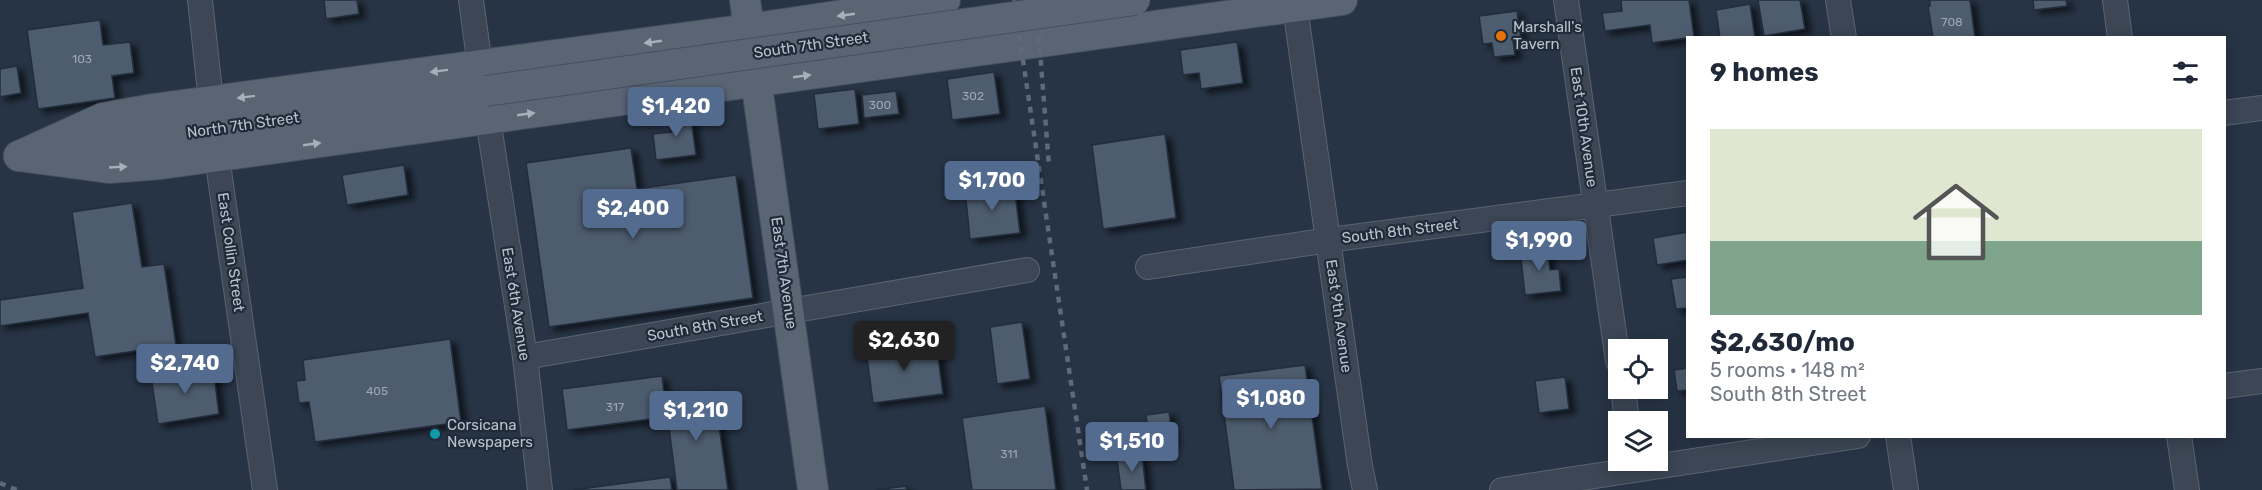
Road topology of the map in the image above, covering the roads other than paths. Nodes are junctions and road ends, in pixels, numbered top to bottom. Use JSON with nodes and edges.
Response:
{"nodes":[{"id":1,"x":200,"y":0,"type":"edge"},
{"id":2,"x":471,"y":0,"type":"edge"},
{"id":3,"x":745,"y":0,"type":"edge"},
{"id":4,"x":945,"y":0,"type":"edge"},
{"id":5,"x":1135,"y":0,"type":"edge"},
{"id":6,"x":1342,"y":0,"type":"edge"},
{"id":7,"x":1566,"y":0,"type":"edge"},
{"id":8,"x":1838,"y":0,"type":"edge"},
{"id":9,"x":2115,"y":0,"type":"edge"},
{"id":10,"x":1295,"y":3,"type":"edge"},
{"id":11,"x":1844,"y":36,"type":"edge"},
{"id":12,"x":2120,"y":36,"type":"edge"},
{"id":13,"x":753,"y":56,"type":"junction"},
{"id":14,"x":485,"y":92,"type":"junction"},
{"id":15,"x":211,"y":101,"type":"junction"},
{"id":16,"x":2262,"y":108,"type":"edge"},
{"id":17,"x":2226,"y":113,"type":"edge"},
{"id":18,"x":9,"y":157,"type":"edge"},
{"id":19,"x":217,"y":157,"type":"junction"},
{"id":20,"x":1686,"y":193,"type":"edge"},
{"id":21,"x":1596,"y":206,"type":"junction"},
{"id":22,"x":1329,"y":240,"type":"junction"},
{"id":23,"x":1148,"y":267,"type":"dead end"},
{"id":24,"x":1027,"y":270,"type":"dead end"},
{"id":25,"x":789,"y":311,"type":"junction"},
{"id":26,"x":1615,"y":339,"type":"edge"},
{"id":27,"x":525,"y":357,"type":"junction"},
{"id":28,"x":2262,"y":381,"type":"edge"},
{"id":29,"x":2226,"y":387,"type":"edge"},
{"id":30,"x":1846,"y":438,"type":"edge"},
{"id":31,"x":1899,"y":438,"type":"edge"},
{"id":32,"x":2179,"y":438,"type":"edge"},
{"id":33,"x":1635,"y":474,"type":"edge"},
{"id":34,"x":265,"y":490,"type":"edge"},
{"id":35,"x":540,"y":490,"type":"edge"},
{"id":36,"x":813,"y":490,"type":"edge"},
{"id":37,"x":1365,"y":490,"type":"edge"},
{"id":38,"x":1502,"y":490,"type":"edge"},
{"id":39,"x":1906,"y":490,"type":"edge"},
{"id":40,"x":2187,"y":490,"type":"edge"}],
"edges":[{"from":1,"to":15,"type":"street"},
{"from":2,"to":14,"type":"street","name":"East 6th Avenue"},
{"from":3,"to":13,"type":"main road","name":"East 7th Avenue"},
{"from":4,"to":13,"type":"main road","one_way":true},
{"from":5,"to":14,"type":"main road","name":"South 7th Street","bridge":true},
{"from":6,"to":10,"type":"main road"},
{"from":7,"to":21,"type":"street","name":"East 10th Avenue"},
{"from":8,"to":11,"type":"street"},
{"from":9,"to":12,"type":"street"},
{"from":13,"to":10,"type":"main road","one_way":true},
{"from":10,"to":22,"type":"street","name":"East 9th Avenue"},
{"from":14,"to":13,"type":"main road","one_way":true},
{"from":13,"to":14,"type":"main road","one_way":true},
{"from":13,"to":25,"type":"main road","name":"East 7th Avenue"},
{"from":14,"to":15,"type":"main road","one_way":true},
{"from":14,"to":18,"type":"main road","name":"North 7th Street"},
{"from":19,"to":14,"type":"main road","one_way":true},
{"from":14,"to":27,"type":"street","name":"East 6th Avenue"},
{"from":15,"to":18,"type":"main road"},
{"from":16,"to":17,"type":"street"},
{"from":18,"to":19,"type":"main road","one_way":true},
{"from":19,"to":34,"type":"street","name":"East Collin Street"},
{"from":20,"to":21,"type":"street","name":"South 8th Street"},
{"from":21,"to":22,"type":"street","name":"South 8th Street"},
{"from":21,"to":26,"type":"street","name":"East 10th Avenue"},
{"from":22,"to":23,"type":"street","name":"South 8th Street"},
{"from":22,"to":37,"type":"street","name":"East 9th Avenue"},
{"from":24,"to":25,"type":"street","name":"South 8th Street"},
{"from":25,"to":27,"type":"street","name":"South 8th Street"},
{"from":25,"to":36,"type":"main road","name":"East 7th Avenue"},
{"from":27,"to":35,"type":"street","name":"East 6th Avenue"},
{"from":28,"to":29,"type":"street"},
{"from":30,"to":33,"type":"street"},
{"from":31,"to":39,"type":"street"},
{"from":32,"to":40,"type":"street"},
{"from":33,"to":38,"type":"street"}]}
